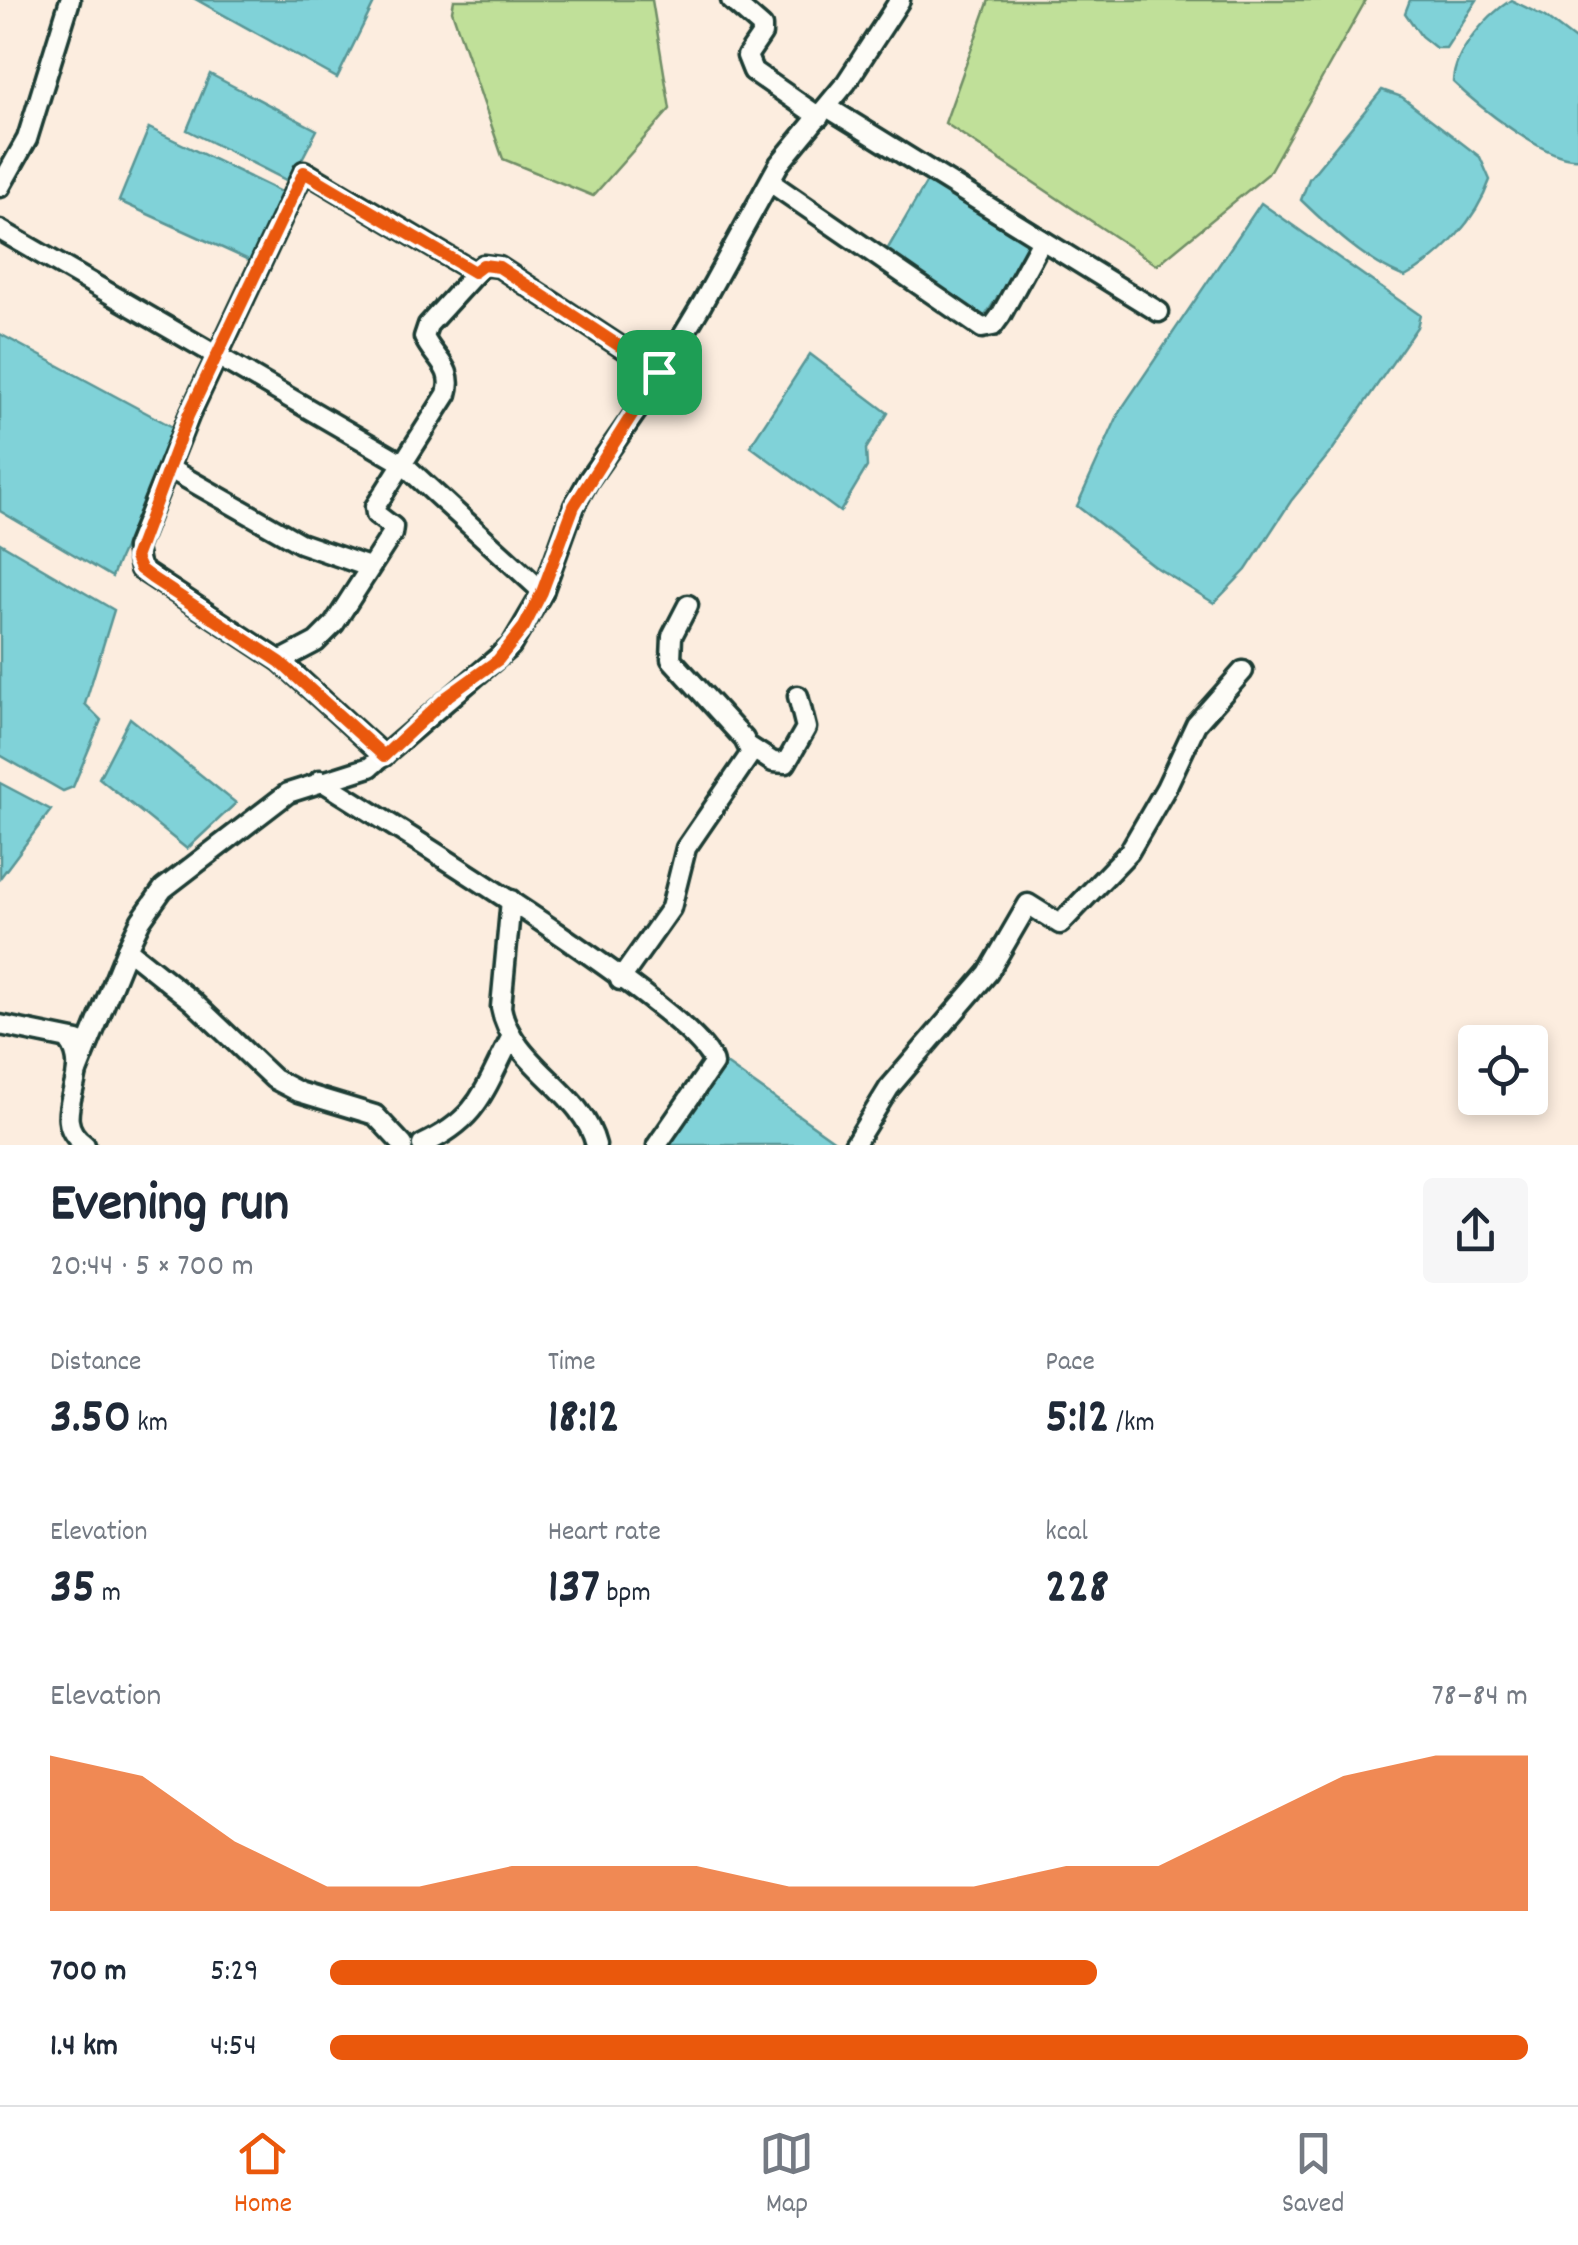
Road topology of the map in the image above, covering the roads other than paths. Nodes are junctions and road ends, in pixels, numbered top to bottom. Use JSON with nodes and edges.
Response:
{"nodes":[{"id":1,"x":70,"y":0,"type":"edge"},
{"id":2,"x":731,"y":0,"type":"edge"},
{"id":3,"x":893,"y":2,"type":"edge"},
{"id":4,"x":823,"y":112,"type":"junction"},
{"id":5,"x":770,"y":182,"type":"junction"},
{"id":6,"x":0,"y":186,"type":"edge"},
{"id":7,"x":0,"y":230,"type":"edge"},
{"id":8,"x":1042,"y":240,"type":"junction"},
{"id":9,"x":474,"y":272,"type":"junction"},
{"id":10,"x":1160,"y":312,"type":"dead end"},
{"id":11,"x":220,"y":356,"type":"junction"},
{"id":12,"x":659,"y":372,"type":"junction"},
{"id":13,"x":402,"y":463,"type":"junction"},
{"id":14,"x":170,"y":469,"type":"junction"},
{"id":15,"x":369,"y":567,"type":"junction"},
{"id":16,"x":542,"y":592,"type":"junction"},
{"id":17,"x":688,"y":605,"type":"dead end"},
{"id":18,"x":280,"y":662,"type":"junction"},
{"id":19,"x":1243,"y":672,"type":"dead end"},
{"id":20,"x":798,"y":696,"type":"dead end"},
{"id":21,"x":750,"y":747,"type":"junction"},
{"id":22,"x":384,"y":756,"type":"junction"},
{"id":23,"x":320,"y":780,"type":"junction"},
{"id":24,"x":511,"y":900,"type":"junction"},
{"id":25,"x":126,"y":949,"type":"junction"},
{"id":26,"x":620,"y":980,"type":"junction"},
{"id":27,"x":0,"y":1024,"type":"edge"},
{"id":28,"x":97,"y":1027,"type":"junction"},
{"id":29,"x":511,"y":1038,"type":"junction"},
{"id":30,"x":69,"y":1041,"type":"junction"},
{"id":31,"x":77,"y":1072,"type":"junction"},
{"id":32,"x":84,"y":1145,"type":"edge"},
{"id":33,"x":403,"y":1145,"type":"edge"},
{"id":34,"x":422,"y":1145,"type":"edge"},
{"id":35,"x":596,"y":1145,"type":"edge"},
{"id":36,"x":658,"y":1145,"type":"edge"},
{"id":37,"x":854,"y":1145,"type":"edge"}],
"edges":[{"from":1,"to":6,"type":"street"},
{"from":2,"to":4,"type":"street"},
{"from":3,"to":4,"type":"street"},
{"from":4,"to":5,"type":"street"},
{"from":4,"to":8,"type":"street"},
{"from":5,"to":8,"type":"street"},
{"from":5,"to":12,"type":"street"},
{"from":7,"to":11,"type":"street"},
{"from":8,"to":10,"type":"street"},
{"from":9,"to":11,"type":"street"},
{"from":9,"to":12,"type":"street"},
{"from":9,"to":13,"type":"street"},
{"from":11,"to":13,"type":"street"},
{"from":11,"to":14,"type":"street"},
{"from":12,"to":16,"type":"street"},
{"from":13,"to":15,"type":"street"},
{"from":13,"to":16,"type":"street"},
{"from":14,"to":15,"type":"street"},
{"from":14,"to":18,"type":"street"},
{"from":15,"to":18,"type":"street"},
{"from":16,"to":22,"type":"street"},
{"from":17,"to":21,"type":"street"},
{"from":18,"to":22,"type":"street"},
{"from":19,"to":37,"type":"street"},
{"from":20,"to":21,"type":"street"},
{"from":21,"to":26,"type":"street"},
{"from":22,"to":23,"type":"street"},
{"from":23,"to":24,"type":"street"},
{"from":23,"to":25,"type":"street"},
{"from":24,"to":26,"type":"street"},
{"from":24,"to":29,"type":"street"},
{"from":25,"to":28,"type":"street"},
{"from":25,"to":33,"type":"street"},
{"from":26,"to":36,"type":"street"},
{"from":27,"to":30,"type":"street"},
{"from":28,"to":30,"type":"street"},
{"from":28,"to":31,"type":"street"},
{"from":29,"to":34,"type":"street"},
{"from":29,"to":35,"type":"street"},
{"from":30,"to":31,"type":"street"},
{"from":31,"to":32,"type":"street"}]}
